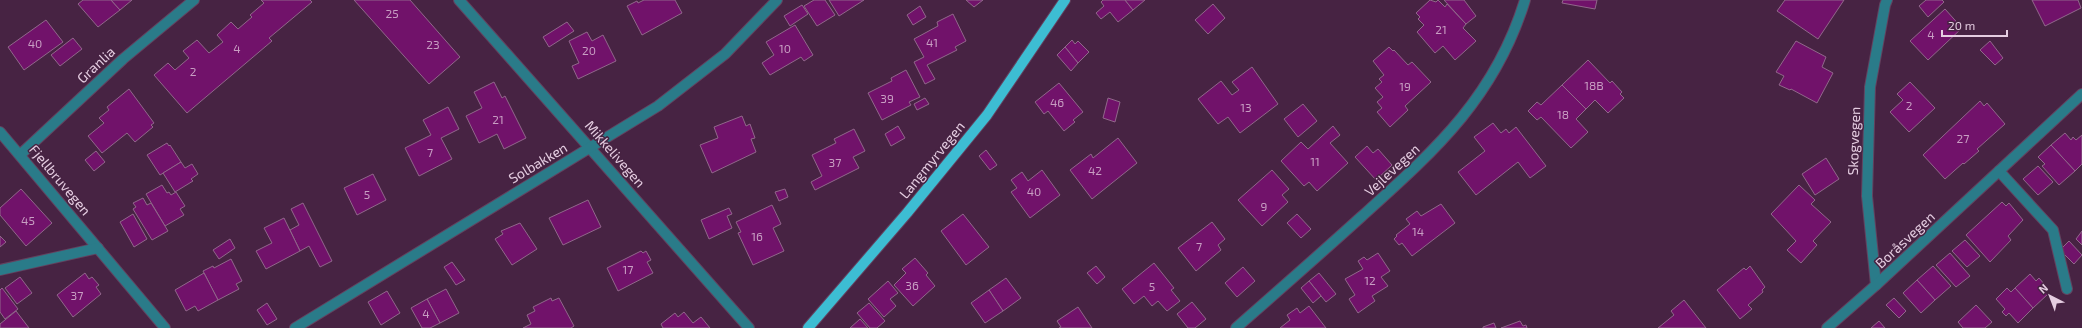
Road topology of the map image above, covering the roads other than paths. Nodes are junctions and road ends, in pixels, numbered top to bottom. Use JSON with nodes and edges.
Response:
{"nodes":[{"id":1,"x":194,"y":0,"type":"edge"},
{"id":2,"x":459,"y":0,"type":"edge"},
{"id":3,"x":777,"y":0,"type":"edge"},
{"id":4,"x":1065,"y":0,"type":"edge"},
{"id":5,"x":1525,"y":0,"type":"edge"},
{"id":6,"x":1888,"y":0,"type":"edge"},
{"id":7,"x":2082,"y":94,"type":"edge"},
{"id":8,"x":0,"y":132,"type":"edge"},
{"id":9,"x":590,"y":148,"type":"junction"},
{"id":10,"x":21,"y":154,"type":"junction"},
{"id":11,"x":1999,"y":171,"type":"junction"},
{"id":12,"x":98,"y":248,"type":"junction"},
{"id":13,"x":0,"y":270,"type":"edge"},
{"id":14,"x":1876,"y":285,"type":"junction"},
{"id":15,"x":2067,"y":289,"type":"dead end"},
{"id":16,"x":165,"y":328,"type":"edge"},
{"id":17,"x":295,"y":328,"type":"edge"},
{"id":18,"x":749,"y":328,"type":"edge"},
{"id":19,"x":808,"y":328,"type":"edge"},
{"id":20,"x":1236,"y":328,"type":"edge"},
{"id":21,"x":1828,"y":328,"type":"edge"}],
"edges":[{"from":1,"to":10,"type":"street","name":"Granlia"},
{"from":2,"to":9,"type":"street","name":"Mikkelivegen"},
{"from":3,"to":9,"type":"street","name":"Solbakken"},
{"from":4,"to":19,"type":"main road","name":"Langmyrvegen"},
{"from":5,"to":20,"type":"street","name":"Vejlevegen"},
{"from":6,"to":14,"type":"street","name":"Skogvegen"},
{"from":7,"to":11,"type":"street","name":"Boråsvegen"},
{"from":8,"to":10,"type":"street","name":"Fjellbruvegen"},
{"from":9,"to":17,"type":"street","name":"Solbakken"},
{"from":9,"to":18,"type":"street","name":"Mikkelivegen"},
{"from":10,"to":12,"type":"street","name":"Fjellbruvegen"},
{"from":11,"to":14,"type":"street","name":"Boråsvegen"},
{"from":11,"to":15,"type":"street"},
{"from":12,"to":13,"type":"street"},
{"from":12,"to":16,"type":"street","name":"Fjellbruvegen"},
{"from":14,"to":21,"type":"street","name":"Boråsvegen"}]}
